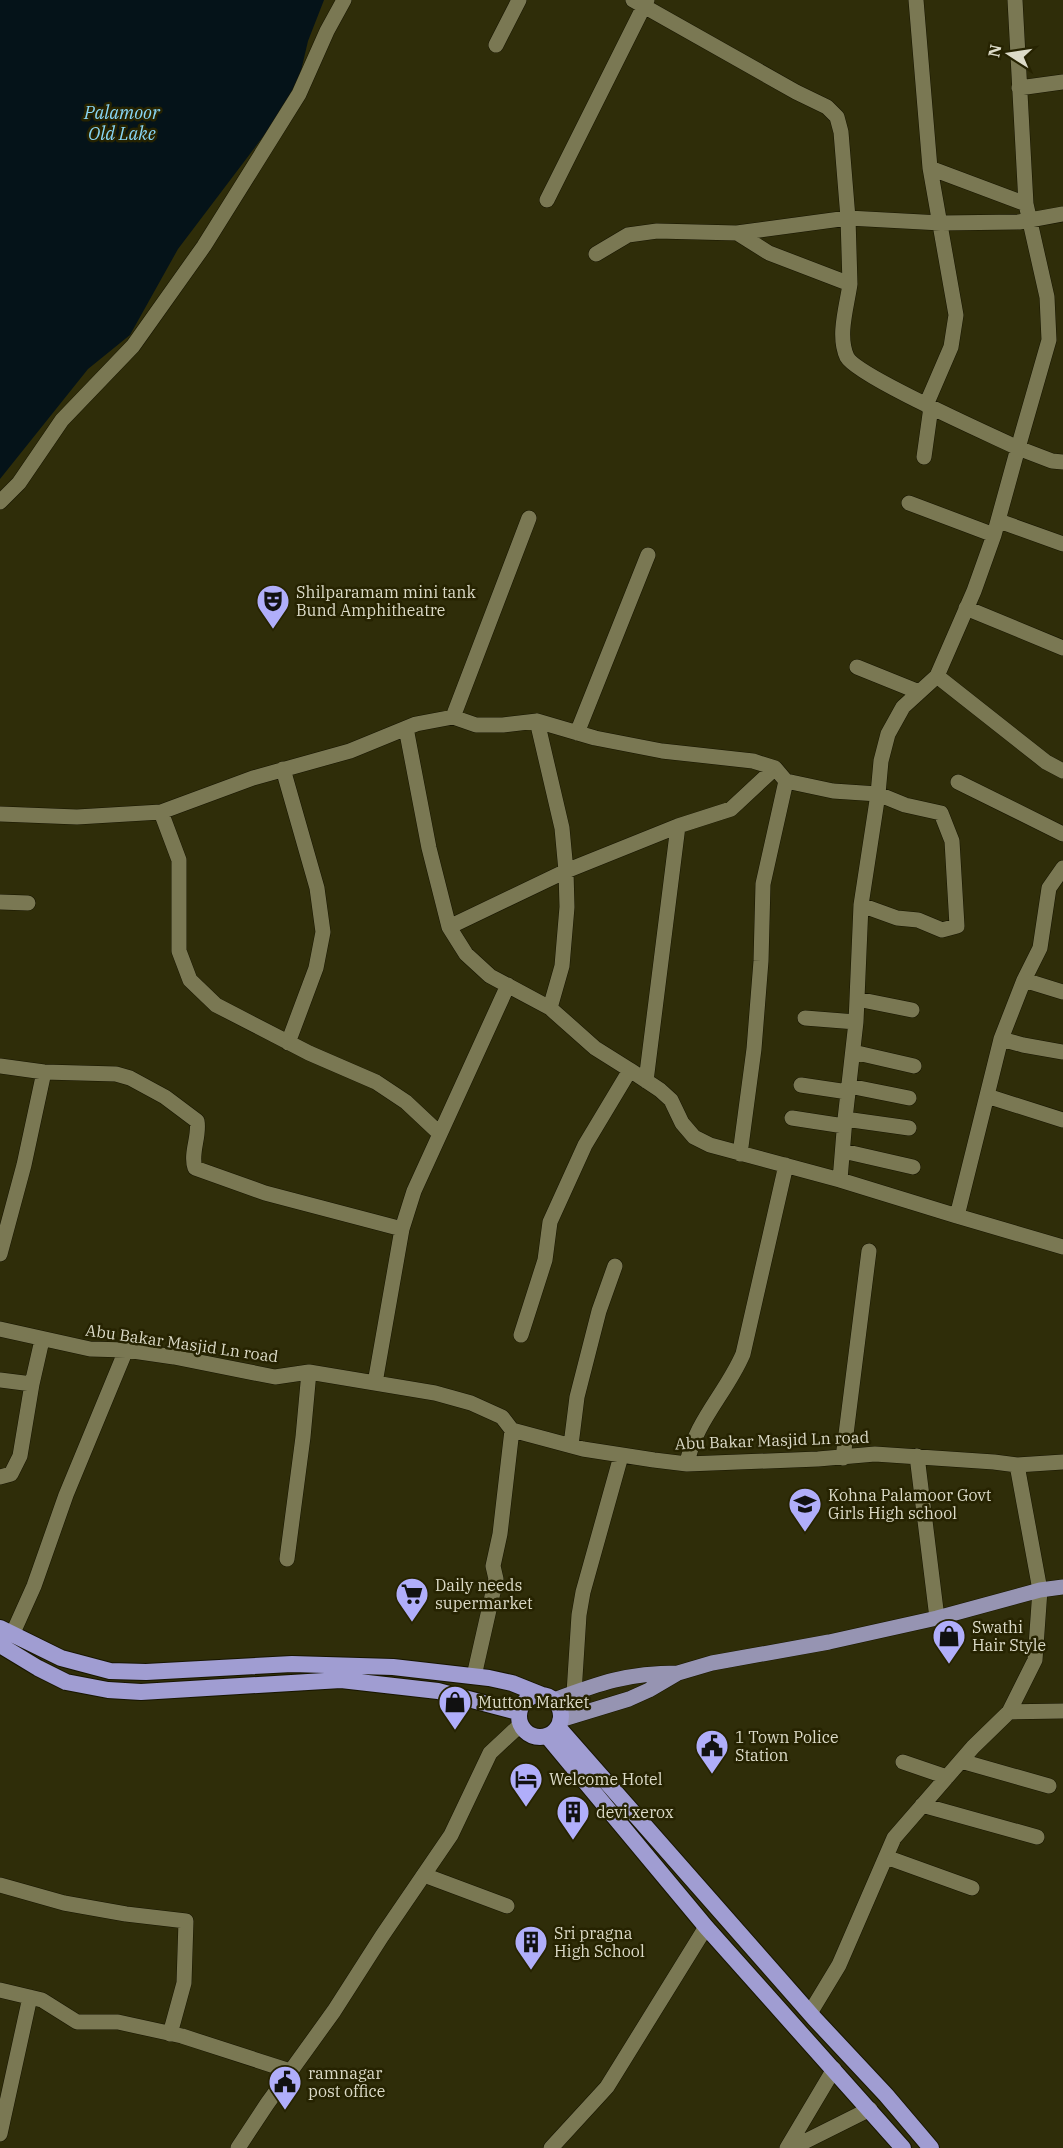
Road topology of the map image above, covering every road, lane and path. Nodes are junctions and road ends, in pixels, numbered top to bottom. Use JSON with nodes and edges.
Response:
{"nodes":[{"id":1,"x":344,"y":0,"type":"edge"},
{"id":2,"x":519,"y":0,"type":"edge"},
{"id":3,"x":916,"y":0,"type":"edge"},
{"id":4,"x":1015,"y":0,"type":"edge"},
{"id":5,"x":642,"y":2,"type":"edge"},
{"id":6,"x":496,"y":45,"type":"dead end"},
{"id":7,"x":1063,"y":82,"type":"edge"},
{"id":8,"x":1019,"y":88,"type":"junction"},
{"id":9,"x":930,"y":168,"type":"junction"},
{"id":10,"x":548,"y":200,"type":"dead end"},
{"id":11,"x":1028,"y":212,"type":"junction"},
{"id":12,"x":1063,"y":214,"type":"edge"},
{"id":13,"x":848,"y":218,"type":"junction"},
{"id":14,"x":941,"y":223,"type":"junction"},
{"id":15,"x":737,"y":233,"type":"junction"},
{"id":16,"x":596,"y":254,"type":"dead end"},
{"id":17,"x":850,"y":284,"type":"junction"},
{"id":18,"x":1056,"y":340,"type":"edge"},
{"id":19,"x":929,"y":406,"type":"junction"},
{"id":20,"x":1018,"y":448,"type":"junction"},
{"id":21,"x":924,"y":457,"type":"dead end"},
{"id":22,"x":1063,"y":462,"type":"edge"},
{"id":23,"x":0,"y":502,"type":"edge"},
{"id":24,"x":909,"y":503,"type":"dead end"},
{"id":25,"x":529,"y":518,"type":"dead end"},
{"id":26,"x":997,"y":528,"type":"junction"},
{"id":27,"x":1063,"y":544,"type":"edge"},
{"id":28,"x":648,"y":555,"type":"dead end"},
{"id":29,"x":966,"y":608,"type":"junction"},
{"id":30,"x":1063,"y":648,"type":"edge"},
{"id":31,"x":857,"y":667,"type":"dead end"},
{"id":32,"x":937,"y":676,"type":"junction"},
{"id":33,"x":919,"y":692,"type":"junction"},
{"id":34,"x":453,"y":717,"type":"junction"},
{"id":35,"x":537,"y":721,"type":"junction"},
{"id":36,"x":406,"y":728,"type":"junction"},
{"id":37,"x":578,"y":733,"type":"junction"},
{"id":38,"x":775,"y":768,"type":"junction"},
{"id":39,"x":283,"y":769,"type":"junction"},
{"id":40,"x":1063,"y":771,"type":"edge"},
{"id":41,"x":786,"y":781,"type":"junction"},
{"id":42,"x":958,"y":782,"type":"dead end"},
{"id":43,"x":878,"y":794,"type":"junction"},
{"id":44,"x":161,"y":812,"type":"junction"},
{"id":45,"x":0,"y":813,"type":"edge"},
{"id":46,"x":678,"y":826,"type":"junction"},
{"id":47,"x":1063,"y":834,"type":"edge"},
{"id":48,"x":1063,"y":868,"type":"edge"},
{"id":49,"x":566,"y":871,"type":"junction"},
{"id":50,"x":0,"y":902,"type":"edge"},
{"id":51,"x":28,"y":903,"type":"dead end"},
{"id":52,"x":861,"y":905,"type":"junction"},
{"id":53,"x":449,"y":927,"type":"junction"},
{"id":54,"x":1024,"y":980,"type":"junction"},
{"id":55,"x":508,"y":985,"type":"junction"},
{"id":56,"x":1063,"y":992,"type":"edge"},
{"id":57,"x":857,"y":999,"type":"junction"},
{"id":58,"x":550,"y":1008,"type":"junction"},
{"id":59,"x":912,"y":1010,"type":"dead end"},
{"id":60,"x":805,"y":1018,"type":"dead end"},
{"id":61,"x":856,"y":1022,"type":"junction"},
{"id":62,"x":1001,"y":1039,"type":"junction"},
{"id":63,"x":288,"y":1043,"type":"junction"},
{"id":64,"x":853,"y":1052,"type":"junction"},
{"id":65,"x":1063,"y":1052,"type":"edge"},
{"id":66,"x":0,"y":1066,"type":"edge"},
{"id":67,"x":914,"y":1066,"type":"dead end"},
{"id":68,"x":630,"y":1070,"type":"junction"},
{"id":69,"x":44,"y":1072,"type":"junction"},
{"id":70,"x":646,"y":1081,"type":"junction"},
{"id":71,"x":801,"y":1085,"type":"dead end"},
{"id":72,"x":848,"y":1089,"type":"junction"},
{"id":73,"x":987,"y":1096,"type":"junction"},
{"id":74,"x":909,"y":1098,"type":"dead end"},
{"id":75,"x":792,"y":1118,"type":"dead end"},
{"id":76,"x":1063,"y":1120,"type":"edge"},
{"id":77,"x":845,"y":1122,"type":"junction"},
{"id":78,"x":909,"y":1128,"type":"dead end"},
{"id":79,"x":439,"y":1133,"type":"junction"},
{"id":80,"x":843,"y":1151,"type":"junction"},
{"id":81,"x":740,"y":1154,"type":"junction"},
{"id":82,"x":786,"y":1165,"type":"junction"},
{"id":83,"x":913,"y":1167,"type":"dead end"},
{"id":84,"x":840,"y":1180,"type":"junction"},
{"id":85,"x":957,"y":1216,"type":"junction"},
{"id":86,"x":402,"y":1229,"type":"junction"},
{"id":87,"x":1063,"y":1247,"type":"edge"},
{"id":88,"x":869,"y":1251,"type":"dead end"},
{"id":89,"x":0,"y":1254,"type":"edge"},
{"id":90,"x":615,"y":1266,"type":"dead end"},
{"id":91,"x":0,"y":1329,"type":"edge"},
{"id":92,"x":521,"y":1335,"type":"dead end"},
{"id":93,"x":42,"y":1340,"type":"junction"},
{"id":94,"x":126,"y":1350,"type":"junction"},
{"id":95,"x":309,"y":1372,"type":"junction"},
{"id":96,"x":0,"y":1380,"type":"edge"},
{"id":97,"x":375,"y":1383,"type":"junction"},
{"id":98,"x":32,"y":1384,"type":"junction"},
{"id":99,"x":512,"y":1430,"type":"junction"},
{"id":100,"x":571,"y":1445,"type":"junction"},
{"id":101,"x":621,"y":1456,"type":"junction"},
{"id":102,"x":917,"y":1456,"type":"junction"},
{"id":103,"x":843,"y":1458,"type":"junction"},
{"id":104,"x":1063,"y":1462,"type":"edge"},
{"id":105,"x":687,"y":1464,"type":"junction"},
{"id":106,"x":1017,"y":1465,"type":"junction"},
{"id":107,"x":0,"y":1477,"type":"edge"},
{"id":108,"x":287,"y":1559,"type":"dead end"},
{"id":109,"x":1063,"y":1587,"type":"edge"},
{"id":110,"x":1040,"y":1590,"type":"junction"},
{"id":111,"x":937,"y":1618,"type":"junction"},
{"id":112,"x":4,"y":1636,"type":"edge"},
{"id":113,"x":678,"y":1673,"type":"junction"},
{"id":114,"x":474,"y":1676,"type":"junction"},
{"id":115,"x":574,"y":1693,"type":"junction"},
{"id":116,"x":548,"y":1698,"type":"junction"},
{"id":117,"x":1063,"y":1711,"type":"edge"},
{"id":118,"x":1009,"y":1712,"type":"junction"},
{"id":119,"x":519,"y":1719,"type":"junction"},
{"id":120,"x":555,"y":1728,"type":"junction"},
{"id":121,"x":961,"y":1761,"type":"junction"},
{"id":122,"x":903,"y":1762,"type":"dead end"},
{"id":123,"x":947,"y":1777,"type":"junction"},
{"id":124,"x":1050,"y":1786,"type":"dead end"},
{"id":125,"x":922,"y":1805,"type":"junction"},
{"id":126,"x":1037,"y":1837,"type":"dead end"},
{"id":127,"x":886,"y":1857,"type":"junction"},
{"id":128,"x":424,"y":1875,"type":"junction"},
{"id":129,"x":0,"y":1885,"type":"edge"},
{"id":130,"x":972,"y":1888,"type":"dead end"},
{"id":131,"x":507,"y":1906,"type":"dead end"},
{"id":132,"x":706,"y":1927,"type":"junction"},
{"id":133,"x":0,"y":1990,"type":"edge"},
{"id":134,"x":30,"y":1997,"type":"junction"},
{"id":135,"x":810,"y":2013,"type":"junction"},
{"id":136,"x":170,"y":2034,"type":"junction"},
{"id":137,"x":834,"y":2069,"type":"junction"},
{"id":138,"x":290,"y":2071,"type":"junction"},
{"id":139,"x":870,"y":2109,"type":"junction"},
{"id":140,"x":0,"y":2134,"type":"edge"},
{"id":141,"x":238,"y":2148,"type":"edge"},
{"id":142,"x":551,"y":2148,"type":"edge"},
{"id":143,"x":787,"y":2148,"type":"edge"},
{"id":144,"x":792,"y":2148,"type":"edge"},
{"id":145,"x":903,"y":2148,"type":"edge"},
{"id":146,"x":931,"y":2148,"type":"edge"}],
"edges":[{"from":1,"to":23,"type":"street"},
{"from":2,"to":6,"type":"street"},
{"from":3,"to":9,"type":"street"},
{"from":4,"to":8,"type":"street"},
{"from":5,"to":10,"type":"street"},
{"from":5,"to":13,"type":"street"},
{"from":7,"to":8,"type":"street"},
{"from":8,"to":11,"type":"street"},
{"from":9,"to":11,"type":"street"},
{"from":9,"to":14,"type":"street"},
{"from":11,"to":12,"type":"street"},
{"from":11,"to":14,"type":"street"},
{"from":11,"to":18,"type":"street"},
{"from":13,"to":14,"type":"street"},
{"from":13,"to":15,"type":"street"},
{"from":13,"to":17,"type":"street"},
{"from":14,"to":19,"type":"street"},
{"from":15,"to":16,"type":"street"},
{"from":15,"to":17,"type":"street"},
{"from":17,"to":19,"type":"street"},
{"from":18,"to":20,"type":"street"},
{"from":19,"to":20,"type":"street"},
{"from":19,"to":21,"type":"street"},
{"from":20,"to":22,"type":"street"},
{"from":20,"to":26,"type":"street"},
{"from":24,"to":26,"type":"street"},
{"from":25,"to":34,"type":"street"},
{"from":26,"to":27,"type":"street"},
{"from":26,"to":29,"type":"street"},
{"from":28,"to":37,"type":"street"},
{"from":29,"to":30,"type":"street"},
{"from":29,"to":32,"type":"street"},
{"from":31,"to":33,"type":"street"},
{"from":32,"to":33,"type":"street"},
{"from":32,"to":40,"type":"street"},
{"from":33,"to":43,"type":"street"},
{"from":34,"to":35,"type":"street"},
{"from":34,"to":36,"type":"street"},
{"from":35,"to":37,"type":"street"},
{"from":35,"to":49,"type":"street"},
{"from":36,"to":39,"type":"street"},
{"from":36,"to":53,"type":"street"},
{"from":37,"to":38,"type":"street"},
{"from":38,"to":41,"type":"street"},
{"from":38,"to":46,"type":"street"},
{"from":39,"to":44,"type":"street"},
{"from":39,"to":63,"type":"street"},
{"from":41,"to":43,"type":"street"},
{"from":41,"to":81,"type":"street"},
{"from":42,"to":47,"type":"street"},
{"from":43,"to":52,"type":"street"},
{"from":43,"to":52,"type":"street"},
{"from":44,"to":45,"type":"street"},
{"from":44,"to":63,"type":"street"},
{"from":46,"to":49,"type":"street"},
{"from":46,"to":70,"type":"street"},
{"from":48,"to":54,"type":"street"},
{"from":49,"to":53,"type":"street"},
{"from":49,"to":58,"type":"street"},
{"from":50,"to":51,"type":"street"},
{"from":52,"to":57,"type":"street"},
{"from":53,"to":55,"type":"street"},
{"from":54,"to":56,"type":"street"},
{"from":54,"to":62,"type":"street"},
{"from":55,"to":58,"type":"street"},
{"from":55,"to":79,"type":"street"},
{"from":57,"to":59,"type":"street"},
{"from":57,"to":61,"type":"street"},
{"from":58,"to":68,"type":"street"},
{"from":60,"to":61,"type":"street"},
{"from":61,"to":64,"type":"street"},
{"from":62,"to":65,"type":"street"},
{"from":62,"to":73,"type":"street"},
{"from":63,"to":79,"type":"street"},
{"from":64,"to":67,"type":"street"},
{"from":64,"to":72,"type":"street"},
{"from":66,"to":69,"type":"street"},
{"from":68,"to":70,"type":"street"},
{"from":68,"to":92,"type":"street"},
{"from":69,"to":86,"type":"street"},
{"from":69,"to":89,"type":"street"},
{"from":70,"to":81,"type":"street"},
{"from":71,"to":72,"type":"street"},
{"from":72,"to":74,"type":"street"},
{"from":72,"to":77,"type":"street"},
{"from":73,"to":76,"type":"street"},
{"from":73,"to":85,"type":"street"},
{"from":75,"to":77,"type":"street"},
{"from":77,"to":78,"type":"street"},
{"from":77,"to":80,"type":"street"},
{"from":79,"to":86,"type":"street"},
{"from":80,"to":83,"type":"street"},
{"from":80,"to":84,"type":"street"},
{"from":81,"to":82,"type":"street"},
{"from":82,"to":84,"type":"street"},
{"from":82,"to":105,"type":"street"},
{"from":84,"to":85,"type":"street"},
{"from":85,"to":87,"type":"street"},
{"from":86,"to":97,"type":"street"},
{"from":88,"to":103,"type":"street"},
{"from":90,"to":100,"type":"street"},
{"from":91,"to":93,"type":"street","name":"Abu Bakar Masjid Ln road"},
{"from":93,"to":94,"type":"street","name":"Abu Bakar Masjid Ln road"},
{"from":93,"to":98,"type":"street"},
{"from":94,"to":95,"type":"street","name":"Abu Bakar Masjid Ln road"},
{"from":94,"to":112,"type":"street"},
{"from":95,"to":97,"type":"street","name":"Abu Bakar Masjid Ln road"},
{"from":95,"to":108,"type":"street"},
{"from":96,"to":98,"type":"street"},
{"from":97,"to":99,"type":"street","name":"Abu Bakar Masjid Ln road"},
{"from":98,"to":107,"type":"street"},
{"from":99,"to":100,"type":"street","name":"Abu Bakar Masjid Ln road"},
{"from":99,"to":114,"type":"street"},
{"from":100,"to":101,"type":"street","name":"Abu Bakar Masjid Ln road"},
{"from":101,"to":105,"type":"street","name":"Abu Bakar Masjid Ln road"},
{"from":101,"to":115,"type":"street"},
{"from":102,"to":103,"type":"street","name":"Abu Bakar Masjid Ln road"},
{"from":102,"to":106,"type":"street","name":"Abu Bakar Masjid Ln road"},
{"from":102,"to":111,"type":"street"},
{"from":103,"to":105,"type":"street","name":"Abu Bakar Masjid Ln road"},
{"from":104,"to":106,"type":"street","name":"Abu Bakar Masjid Ln road"},
{"from":106,"to":110,"type":"street"},
{"from":109,"to":110,"type":"main road"},
{"from":110,"to":111,"type":"main road"},
{"from":110,"to":118,"type":"street"},
{"from":111,"to":113,"type":"main road"},
{"from":112,"to":114,"type":"highway"},
{"from":112,"to":119,"type":"highway"},
{"from":113,"to":115,"type":"main road"},
{"from":113,"to":120,"type":"main road"},
{"from":114,"to":116,"type":"highway"},
{"from":115,"to":116,"type":"main road"},
{"from":116,"to":119,"type":"highway"},
{"from":116,"to":120,"type":"highway"},
{"from":117,"to":118,"type":"street"},
{"from":118,"to":121,"type":"street"},
{"from":119,"to":120,"type":"highway"},
{"from":119,"to":128,"type":"street"},
{"from":120,"to":132,"type":"highway"},
{"from":120,"to":135,"type":"highway"},
{"from":121,"to":123,"type":"street"},
{"from":121,"to":124,"type":"street"},
{"from":122,"to":123,"type":"street"},
{"from":123,"to":125,"type":"street"},
{"from":125,"to":126,"type":"street"},
{"from":125,"to":127,"type":"street"},
{"from":127,"to":130,"type":"street"},
{"from":127,"to":135,"type":"street"},
{"from":128,"to":131,"type":"street"},
{"from":128,"to":138,"type":"street"},
{"from":129,"to":136,"type":"street"},
{"from":132,"to":137,"type":"highway"},
{"from":132,"to":142,"type":"street"},
{"from":133,"to":134,"type":"street"},
{"from":134,"to":136,"type":"street"},
{"from":134,"to":140,"type":"street"},
{"from":135,"to":146,"type":"highway"},
{"from":136,"to":138,"type":"street"},
{"from":137,"to":139,"type":"highway"},
{"from":137,"to":143,"type":"street"},
{"from":138,"to":141,"type":"street"},
{"from":139,"to":144,"type":"street"},
{"from":139,"to":145,"type":"highway"}]}
